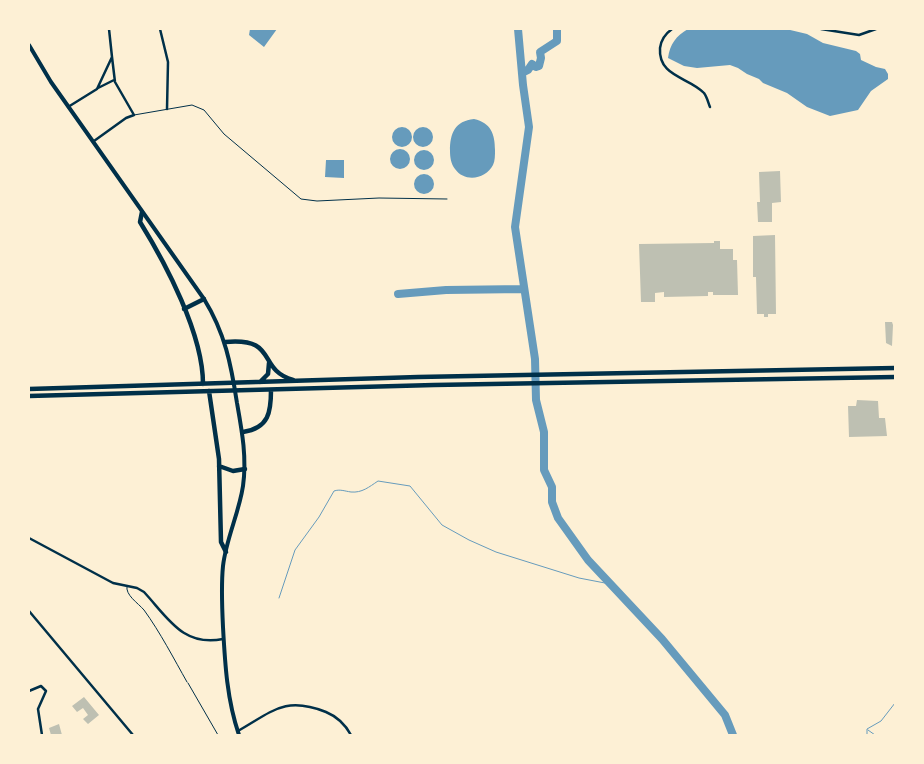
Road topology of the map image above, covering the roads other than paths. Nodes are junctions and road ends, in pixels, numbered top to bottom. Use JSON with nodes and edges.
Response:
{"nodes":[{"id":1,"x":109,"y":29,"type":"edge"},
{"id":2,"x":160,"y":29,"type":"edge"},
{"id":3,"x":672,"y":29,"type":"edge"},
{"id":4,"x":821,"y":29,"type":"edge"},
{"id":5,"x":876,"y":29,"type":"edge"},
{"id":6,"x":29,"y":45,"type":"edge"},
{"id":7,"x":112,"y":57,"type":"junction"},
{"id":8,"x":114,"y":80,"type":"junction"},
{"id":9,"x":97,"y":89,"type":"junction"},
{"id":10,"x":68,"y":107,"type":"junction"},
{"id":11,"x":710,"y":107,"type":"dead end"},
{"id":12,"x":167,"y":108,"type":"junction"},
{"id":13,"x":134,"y":115,"type":"junction"},
{"id":14,"x":92,"y":142,"type":"junction"},
{"id":15,"x":447,"y":199,"type":"dead end"},
{"id":16,"x":142,"y":212,"type":"junction"},
{"id":17,"x":204,"y":300,"type":"junction"},
{"id":18,"x":184,"y":309,"type":"junction"},
{"id":19,"x":225,"y":342,"type":"junction"},
{"id":20,"x":269,"y":361,"type":"junction"},
{"id":21,"x":895,"y":364,"type":"edge"},
{"id":22,"x":889,"y":368,"type":"junction"},
{"id":23,"x":895,"y":368,"type":"edge"},
{"id":24,"x":895,"y":378,"type":"edge"},
{"id":25,"x":297,"y":381,"type":"junction"},
{"id":26,"x":259,"y":382,"type":"junction"},
{"id":27,"x":203,"y":384,"type":"junction"},
{"id":28,"x":29,"y":390,"type":"edge"},
{"id":29,"x":271,"y":390,"type":"junction"},
{"id":30,"x":210,"y":391,"type":"junction"},
{"id":31,"x":29,"y":396,"type":"edge"},
{"id":32,"x":243,"y":432,"type":"junction"},
{"id":33,"x":219,"y":466,"type":"junction"},
{"id":34,"x":245,"y":469,"type":"junction"},
{"id":35,"x":30,"y":539,"type":"edge"},
{"id":36,"x":226,"y":552,"type":"junction"},
{"id":37,"x":127,"y":585,"type":"junction"},
{"id":38,"x":29,"y":611,"type":"edge"},
{"id":39,"x":223,"y":639,"type":"junction"},
{"id":40,"x":187,"y":682,"type":"road end"},
{"id":41,"x":29,"y":691,"type":"edge"},
{"id":42,"x":239,"y":733,"type":"edge"},
{"id":43,"x":42,"y":735,"type":"edge"},
{"id":44,"x":133,"y":735,"type":"edge"},
{"id":45,"x":351,"y":735,"type":"edge"}],
"edges":[{"from":1,"to":7,"type":"street"},
{"from":2,"to":12,"type":"street"},
{"from":3,"to":11,"type":"street"},
{"from":4,"to":5,"type":"street"},
{"from":6,"to":10,"type":"main road"},
{"from":7,"to":8,"type":"street"},
{"from":7,"to":9,"type":"street"},
{"from":8,"to":9,"type":"street"},
{"from":8,"to":13,"type":"street"},
{"from":9,"to":10,"type":"street"},
{"from":10,"to":14,"type":"main road"},
{"from":12,"to":13,"type":"lane"},
{"from":12,"to":15,"type":"lane"},
{"from":13,"to":14,"type":"street"},
{"from":14,"to":16,"type":"main road"},
{"from":16,"to":17,"type":"main road"},
{"from":16,"to":18,"type":"highway"},
{"from":17,"to":18,"type":"highway"},
{"from":17,"to":19,"type":"main road"},
{"from":18,"to":27,"type":"highway"},
{"from":19,"to":20,"type":"highway"},
{"from":19,"to":32,"type":"main road"},
{"from":20,"to":25,"type":"highway"},
{"from":20,"to":26,"type":"highway"},
{"from":21,"to":22,"type":"highway"},
{"from":22,"to":23,"type":"highway"},
{"from":22,"to":25,"type":"highway"},
{"from":24,"to":29,"type":"highway"},
{"from":25,"to":26,"type":"highway"},
{"from":26,"to":27,"type":"highway"},
{"from":27,"to":28,"type":"highway"},
{"from":29,"to":30,"type":"highway"},
{"from":29,"to":32,"type":"highway"},
{"from":30,"to":31,"type":"highway"},
{"from":30,"to":33,"type":"highway"},
{"from":32,"to":34,"type":"main road"},
{"from":33,"to":34,"type":"highway"},
{"from":33,"to":36,"type":"highway"},
{"from":34,"to":36,"type":"main road"},
{"from":35,"to":37,"type":"street"},
{"from":36,"to":39,"type":"main road"},
{"from":37,"to":39,"type":"street"},
{"from":37,"to":40,"type":"lane"},
{"from":38,"to":44,"type":"street"},
{"from":39,"to":42,"type":"main road"},
{"from":41,"to":43,"type":"street"},
{"from":42,"to":45,"type":"street"}]}
